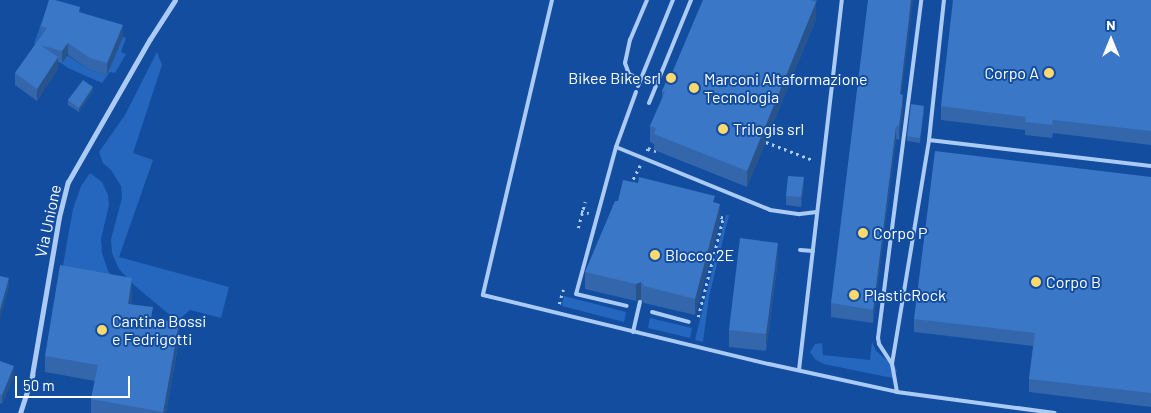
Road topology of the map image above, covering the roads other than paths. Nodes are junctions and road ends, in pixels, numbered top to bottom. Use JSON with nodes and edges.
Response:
{"nodes":[{"id":1,"x":175,"y":0,"type":"edge"},
{"id":2,"x":552,"y":0,"type":"edge"},
{"id":3,"x":647,"y":0,"type":"edge"},
{"id":4,"x":673,"y":0,"type":"edge"},
{"id":5,"x":691,"y":0,"type":"edge"},
{"id":6,"x":842,"y":0,"type":"edge"},
{"id":7,"x":921,"y":0,"type":"edge"},
{"id":8,"x":944,"y":0,"type":"edge"},
{"id":9,"x":640,"y":79,"type":"junction"},
{"id":10,"x":638,"y":86,"type":"dead end"},
{"id":11,"x":636,"y":92,"type":"dead end"},
{"id":12,"x":649,"y":104,"type":"dead end"},
{"id":13,"x":929,"y":140,"type":"junction"},
{"id":14,"x":616,"y":147,"type":"junction"},
{"id":15,"x":1151,"y":166,"type":"edge"},
{"id":16,"x":817,"y":212,"type":"junction"},
{"id":17,"x":800,"y":250,"type":"dead end"},
{"id":18,"x":813,"y":251,"type":"junction"},
{"id":19,"x":640,"y":302,"type":"dead end"},
{"id":20,"x":627,"y":306,"type":"dead end"},
{"id":21,"x":652,"y":312,"type":"dead end"},
{"id":22,"x":689,"y":322,"type":"dead end"},
{"id":23,"x":633,"y":332,"type":"junction"},
{"id":24,"x":892,"y":364,"type":"junction"},
{"id":25,"x":800,"y":370,"type":"junction"},
{"id":26,"x":897,"y":392,"type":"junction"},
{"id":27,"x":20,"y":413,"type":"edge"},
{"id":28,"x":1055,"y":413,"type":"edge"}],
"edges":[{"from":1,"to":27,"type":"street","name":"Via Unione"},
{"from":2,"to":23,"type":"lane"},
{"from":3,"to":9,"type":"lane"},
{"from":4,"to":9,"type":"lane"},
{"from":5,"to":12,"type":"lane"},
{"from":6,"to":16,"type":"lane"},
{"from":7,"to":24,"type":"lane"},
{"from":8,"to":13,"type":"lane"},
{"from":9,"to":10,"type":"lane"},
{"from":11,"to":14,"type":"lane"},
{"from":13,"to":15,"type":"lane"},
{"from":13,"to":24,"type":"lane"},
{"from":14,"to":16,"type":"lane"},
{"from":14,"to":20,"type":"lane"},
{"from":16,"to":18,"type":"lane"},
{"from":17,"to":18,"type":"lane"},
{"from":18,"to":25,"type":"lane"},
{"from":19,"to":23,"type":"lane"},
{"from":21,"to":22,"type":"lane"},
{"from":23,"to":25,"type":"lane"},
{"from":24,"to":26,"type":"lane"},
{"from":25,"to":26,"type":"lane"},
{"from":26,"to":28,"type":"lane"}]}
